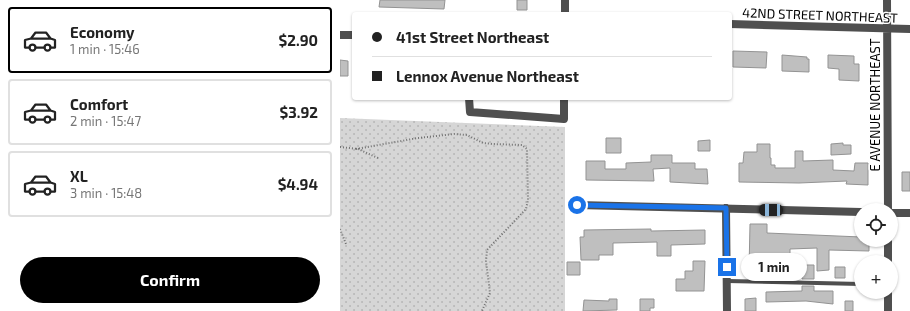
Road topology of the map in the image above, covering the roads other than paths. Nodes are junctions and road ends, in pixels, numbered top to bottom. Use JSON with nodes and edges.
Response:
{"nodes":[{"id":1,"x":565,"y":0,"type":"edge"},
{"id":2,"x":887,"y":0,"type":"edge"},
{"id":3,"x":565,"y":12,"type":"edge"},
{"id":4,"x":732,"y":24,"type":"edge"},
{"id":5,"x":887,"y":29,"type":"junction"},
{"id":6,"x":910,"y":29,"type":"edge"},
{"id":7,"x":340,"y":35,"type":"edge"},
{"id":8,"x":352,"y":35,"type":"edge"},
{"id":9,"x":469,"y":100,"type":"edge"},
{"id":10,"x":564,"y":100,"type":"edge"},
{"id":11,"x":888,"y":203,"type":"edge"},
{"id":12,"x":577,"y":205,"type":"dead end"},
{"id":13,"x":726,"y":208,"type":"junction"},
{"id":14,"x":854,"y":212,"type":"edge"},
{"id":15,"x":898,"y":213,"type":"edge"},
{"id":16,"x":910,"y":213,"type":"edge"},
{"id":17,"x":727,"y":282,"type":"junction"},
{"id":18,"x":854,"y":284,"type":"edge"},
{"id":19,"x":888,"y":299,"type":"edge"},
{"id":20,"x":727,"y":311,"type":"edge"},
{"id":21,"x":888,"y":311,"type":"edge"}],
"edges":[{"from":1,"to":3,"type":"street"},
{"from":2,"to":5,"type":"street","name":"E AVENUE NORTHEAST"},
{"from":4,"to":5,"type":"street","name":"42ND STREET NORTHEAST"},
{"from":5,"to":6,"type":"street","name":"42ND STREET NORTHEAST"},
{"from":5,"to":11,"type":"street","name":"E AVENUE NORTHEAST"},
{"from":7,"to":8,"type":"street"},
{"from":9,"to":10,"type":"street"},
{"from":12,"to":13,"type":"street"},
{"from":13,"to":14,"type":"street"},
{"from":13,"to":17,"type":"street"},
{"from":15,"to":16,"type":"street"},
{"from":17,"to":18,"type":"lane"},
{"from":17,"to":20,"type":"street"},
{"from":19,"to":21,"type":"street"}]}
